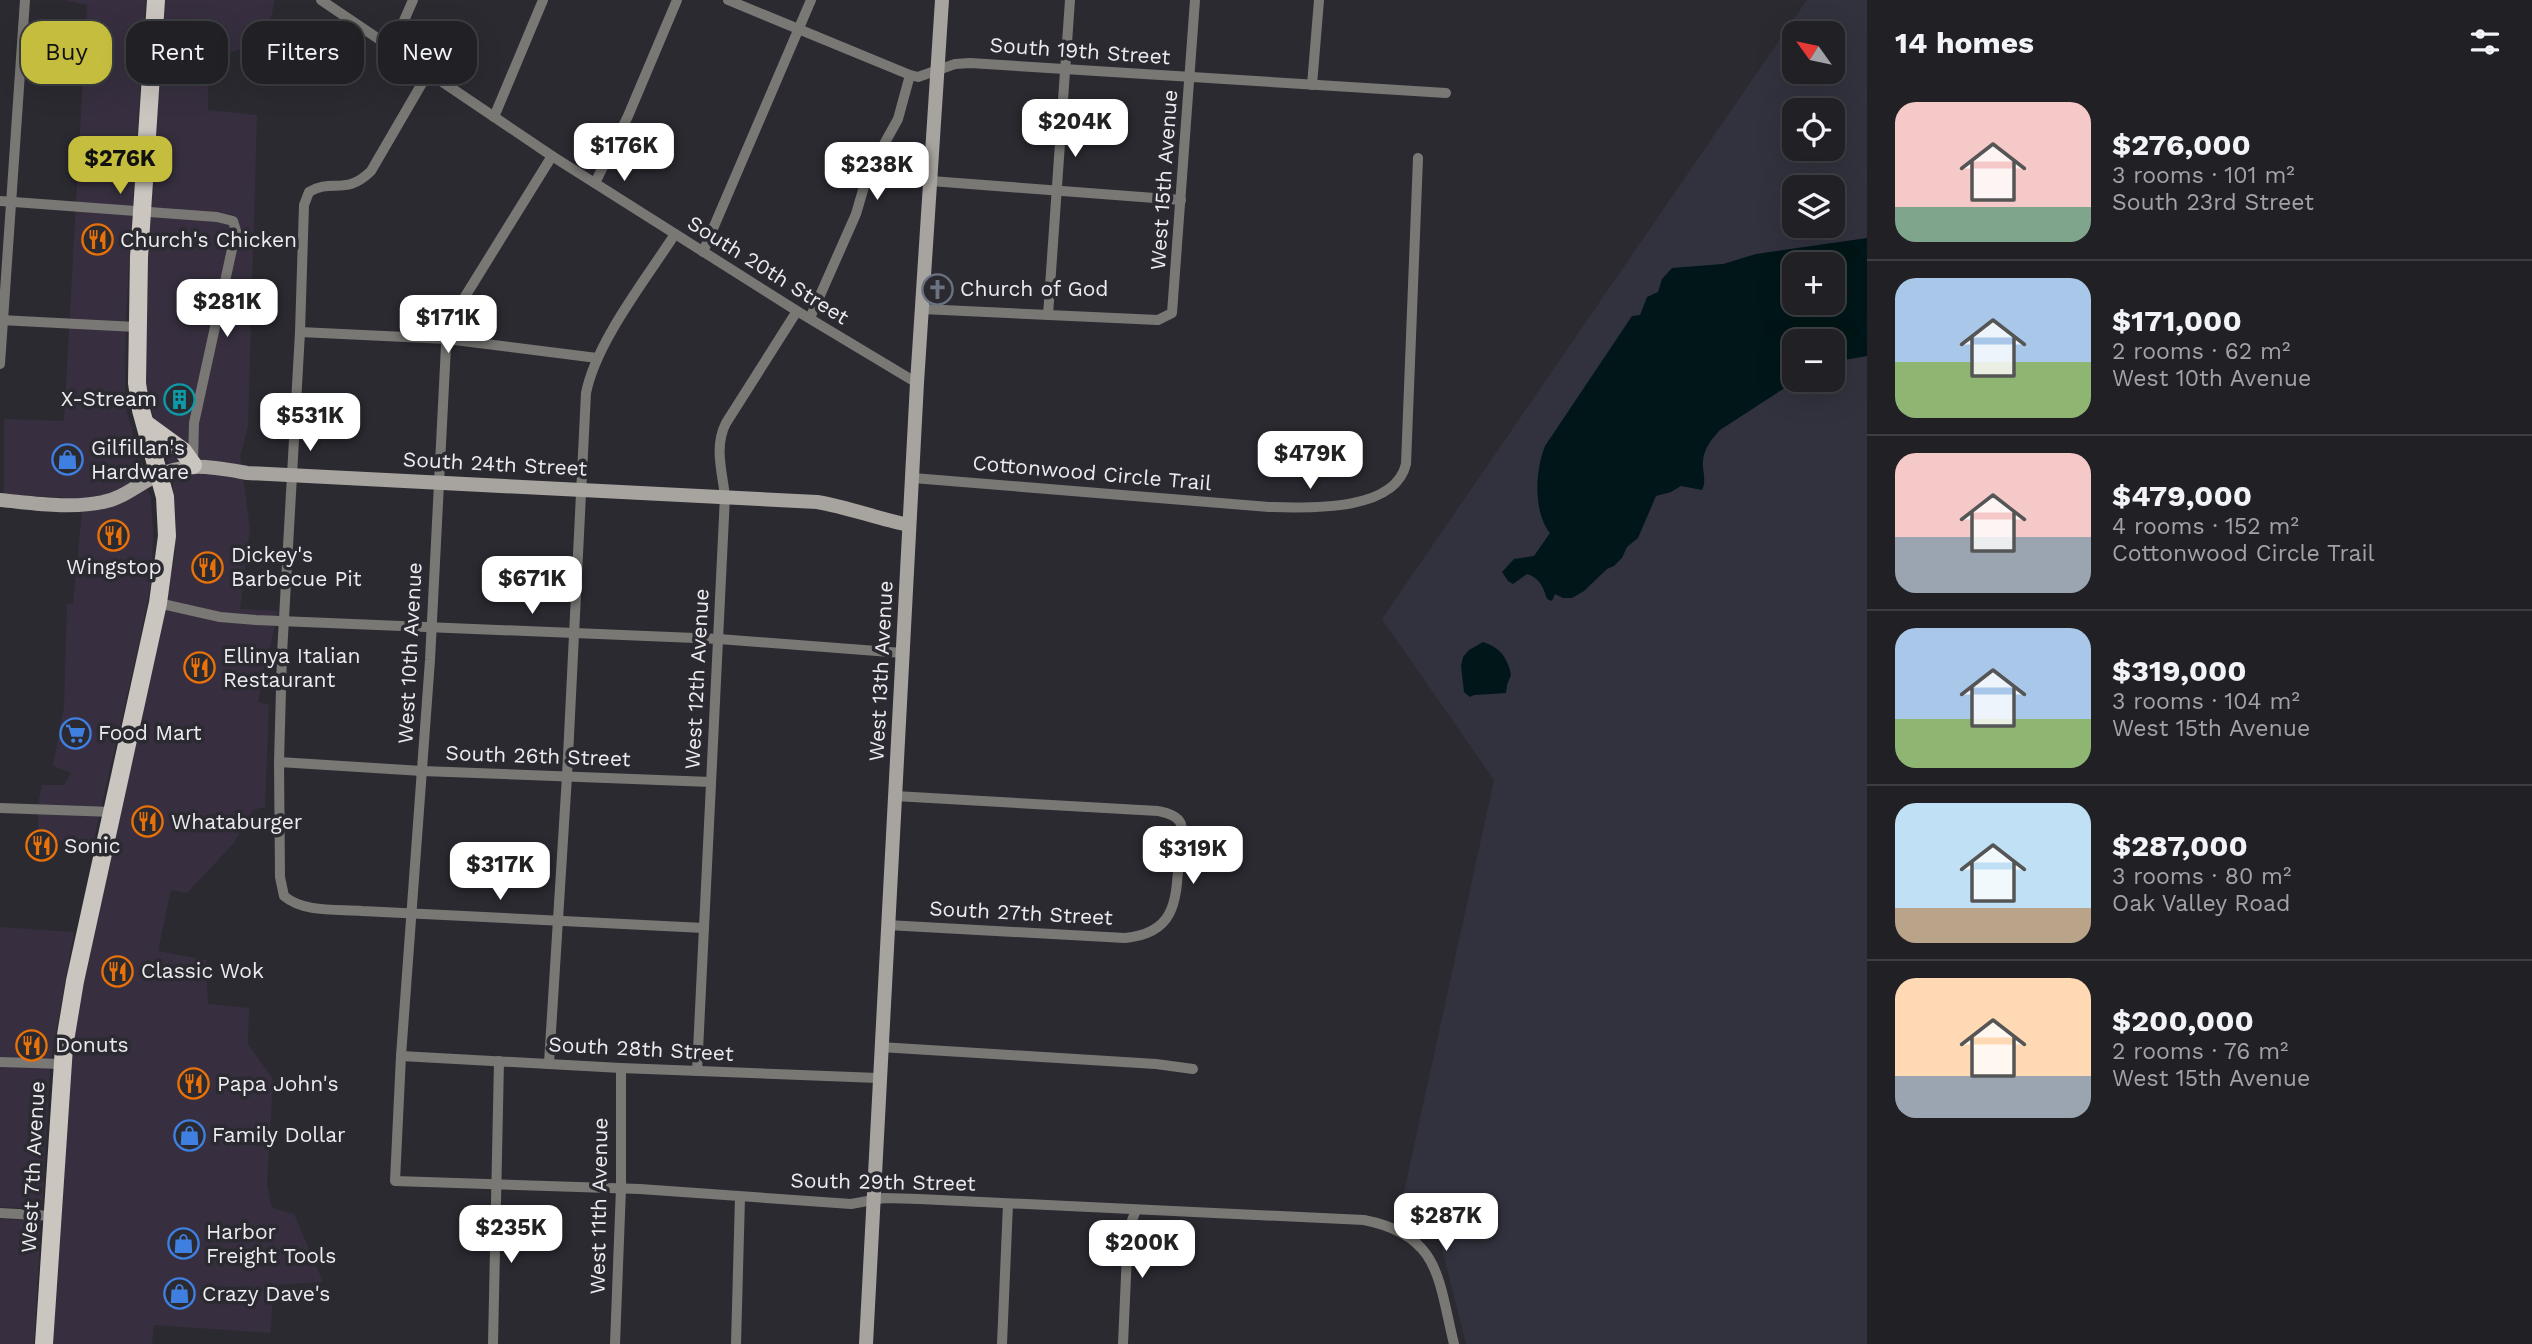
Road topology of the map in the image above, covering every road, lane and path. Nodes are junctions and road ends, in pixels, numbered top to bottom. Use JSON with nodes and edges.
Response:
{"nodes":[{"id":1,"x":25,"y":0,"type":"edge"},
{"id":2,"x":156,"y":0,"type":"edge"},
{"id":3,"x":321,"y":0,"type":"edge"},
{"id":4,"x":413,"y":0,"type":"edge"},
{"id":5,"x":543,"y":0,"type":"edge"},
{"id":6,"x":677,"y":0,"type":"edge"},
{"id":7,"x":729,"y":0,"type":"edge"},
{"id":8,"x":811,"y":0,"type":"edge"},
{"id":9,"x":942,"y":0,"type":"edge"},
{"id":10,"x":1070,"y":0,"type":"edge"},
{"id":11,"x":1195,"y":0,"type":"edge"},
{"id":12,"x":1319,"y":0,"type":"edge"},
{"id":13,"x":404,"y":21,"type":"edge"},
{"id":14,"x":799,"y":29,"type":"junction"},
{"id":15,"x":378,"y":39,"type":"edge"},
{"id":16,"x":1066,"y":71,"type":"junction"},
{"id":17,"x":938,"y":72,"type":"junction"},
{"id":18,"x":910,"y":75,"type":"junction"},
{"id":19,"x":1191,"y":78,"type":"junction"},
{"id":20,"x":422,"y":84,"type":"edge"},
{"id":21,"x":444,"y":84,"type":"edge"},
{"id":22,"x":1312,"y":85,"type":"junction"},
{"id":23,"x":1446,"y":93,"type":"dead end"},
{"id":24,"x":494,"y":117,"type":"junction"},
{"id":25,"x":552,"y":156,"type":"junction"},
{"id":26,"x":1418,"y":158,"type":"dead end"},
{"id":27,"x":930,"y":181,"type":"junction"},
{"id":28,"x":595,"y":183,"type":"junction"},
{"id":29,"x":1057,"y":191,"type":"junction"},
{"id":30,"x":1181,"y":200,"type":"junction"},
{"id":31,"x":6,"y":202,"type":"edge"},
{"id":32,"x":142,"y":213,"type":"junction"},
{"id":33,"x":675,"y":234,"type":"junction"},
{"id":34,"x":703,"y":252,"type":"junction"},
{"id":35,"x":922,"y":309,"type":"junction"},
{"id":36,"x":797,"y":311,"type":"junction"},
{"id":37,"x":1048,"y":315,"type":"junction"},
{"id":38,"x":810,"y":318,"type":"junction"},
{"id":39,"x":2,"y":320,"type":"edge"},
{"id":40,"x":136,"y":327,"type":"junction"},
{"id":41,"x":300,"y":332,"type":"junction"},
{"id":42,"x":447,"y":339,"type":"junction"},
{"id":43,"x":597,"y":358,"type":"junction"},
{"id":44,"x":0,"y":364,"type":"edge"},
{"id":45,"x":917,"y":383,"type":"junction"},
{"id":46,"x":146,"y":424,"type":"junction"},
{"id":47,"x":193,"y":465,"type":"junction"},
{"id":48,"x":160,"y":475,"type":"junction"},
{"id":49,"x":293,"y":475,"type":"junction"},
{"id":50,"x":913,"y":478,"type":"junction"},
{"id":51,"x":438,"y":482,"type":"junction"},
{"id":52,"x":581,"y":491,"type":"junction"},
{"id":53,"x":725,"y":496,"type":"junction"},
{"id":54,"x":0,"y":500,"type":"edge"},
{"id":55,"x":909,"y":525,"type":"junction"},
{"id":56,"x":158,"y":603,"type":"junction"},
{"id":57,"x":285,"y":621,"type":"junction"},
{"id":58,"x":432,"y":628,"type":"junction"},
{"id":59,"x":575,"y":633,"type":"junction"},
{"id":60,"x":719,"y":639,"type":"junction"},
{"id":61,"x":903,"y":653,"type":"junction"},
{"id":62,"x":279,"y":762,"type":"junction"},
{"id":63,"x":422,"y":771,"type":"junction"},
{"id":64,"x":567,"y":776,"type":"junction"},
{"id":65,"x":711,"y":782,"type":"junction"},
{"id":66,"x":895,"y":796,"type":"junction"},
{"id":67,"x":0,"y":808,"type":"edge"},
{"id":68,"x":113,"y":812,"type":"junction"},
{"id":69,"x":412,"y":914,"type":"junction"},
{"id":70,"x":558,"y":921,"type":"junction"},
{"id":71,"x":887,"y":925,"type":"junction"},
{"id":72,"x":704,"y":928,"type":"junction"},
{"id":73,"x":880,"y":1047,"type":"junction"},
{"id":74,"x":401,"y":1056,"type":"junction"},
{"id":75,"x":499,"y":1061,"type":"junction"},
{"id":76,"x":0,"y":1062,"type":"edge"},
{"id":77,"x":549,"y":1063,"type":"junction"},
{"id":78,"x":62,"y":1064,"type":"junction"},
{"id":79,"x":621,"y":1068,"type":"junction"},
{"id":80,"x":1193,"y":1069,"type":"dead end"},
{"id":81,"x":697,"y":1071,"type":"junction"},
{"id":82,"x":878,"y":1077,"type":"junction"},
{"id":83,"x":395,"y":1181,"type":"joint"},
{"id":84,"x":498,"y":1184,"type":"junction"},
{"id":85,"x":621,"y":1188,"type":"junction"},
{"id":86,"x":740,"y":1197,"type":"junction"},
{"id":87,"x":872,"y":1201,"type":"junction"},
{"id":88,"x":1009,"y":1204,"type":"junction"},
{"id":89,"x":1136,"y":1210,"type":"junction"},
{"id":90,"x":0,"y":1213,"type":"edge"},
{"id":91,"x":53,"y":1216,"type":"junction"},
{"id":92,"x":44,"y":1344,"type":"edge"},
{"id":93,"x":493,"y":1344,"type":"edge"},
{"id":94,"x":615,"y":1344,"type":"edge"},
{"id":95,"x":736,"y":1344,"type":"edge"},
{"id":96,"x":866,"y":1344,"type":"edge"},
{"id":97,"x":1002,"y":1344,"type":"edge"},
{"id":98,"x":1123,"y":1344,"type":"edge"},
{"id":99,"x":1454,"y":1344,"type":"edge"}],
"edges":[{"from":1,"to":31,"type":"street"},
{"from":2,"to":32,"type":"main road","name":"West 7th Avenue"},
{"from":3,"to":15,"type":"street","name":"South 20th Street"},
{"from":4,"to":13,"type":"street"},
{"from":5,"to":24,"type":"street"},
{"from":6,"to":28,"type":"street"},
{"from":7,"to":14,"type":"street","name":"South 19th Street"},
{"from":8,"to":14,"type":"street"},
{"from":9,"to":17,"type":"street","name":"West 13th Avenue"},
{"from":10,"to":16,"type":"street"},
{"from":11,"to":19,"type":"street","name":"West 15th Avenue"},
{"from":12,"to":22,"type":"street"},
{"from":14,"to":18,"type":"street","name":"South 19th Street"},
{"from":14,"to":34,"type":"street"},
{"from":16,"to":17,"type":"street","name":"South 19th Street"},
{"from":16,"to":19,"type":"street","name":"South 19th Street"},
{"from":16,"to":29,"type":"street"},
{"from":17,"to":18,"type":"street","name":"South 19th Street"},
{"from":17,"to":27,"type":"street","name":"West 13th Avenue"},
{"from":18,"to":38,"type":"street"},
{"from":19,"to":22,"type":"street","name":"South 19th Street"},
{"from":19,"to":30,"type":"street","name":"West 15th Avenue"},
{"from":20,"to":41,"type":"street"},
{"from":21,"to":24,"type":"street","name":"South 20th Street"},
{"from":22,"to":23,"type":"street","name":"South 19th Street"},
{"from":24,"to":25,"type":"street","name":"South 20th Street"},
{"from":25,"to":28,"type":"street","name":"South 20th Street"},
{"from":25,"to":42,"type":"street","name":"West 10th Avenue"},
{"from":26,"to":50,"type":"street","name":"Cottonwood Circle Trail"},
{"from":27,"to":29,"type":"street"},
{"from":27,"to":35,"type":"street","name":"West 13th Avenue"},
{"from":28,"to":33,"type":"street","name":"South 20th Street"},
{"from":29,"to":30,"type":"street"},
{"from":29,"to":37,"type":"street"},
{"from":30,"to":37,"type":"street","name":"West 15th Avenue"},
{"from":31,"to":32,"type":"street"},
{"from":31,"to":39,"type":"street"},
{"from":32,"to":40,"type":"main road","name":"West 7th Avenue"},
{"from":32,"to":47,"type":"street"},
{"from":33,"to":34,"type":"street","name":"South 20th Street"},
{"from":33,"to":43,"type":"street"},
{"from":34,"to":36,"type":"street","name":"South 20th Street"},
{"from":35,"to":37,"type":"street"},
{"from":35,"to":45,"type":"street","name":"West 13th Avenue"},
{"from":36,"to":38,"type":"street","name":"South 20th Street"},
{"from":36,"to":53,"type":"street","name":"West 12th Avenue"},
{"from":38,"to":45,"type":"street","name":"South 20th Street"},
{"from":39,"to":40,"type":"street"},
{"from":39,"to":44,"type":"street"},
{"from":40,"to":46,"type":"main road","name":"West 7th Avenue"},
{"from":41,"to":42,"type":"street"},
{"from":41,"to":49,"type":"street"},
{"from":42,"to":43,"type":"street"},
{"from":42,"to":51,"type":"street","name":"West 10th Avenue"},
{"from":43,"to":52,"type":"street"},
{"from":45,"to":50,"type":"street","name":"West 13th Avenue"},
{"from":46,"to":47,"type":"main road"},
{"from":46,"to":48,"type":"main road","name":"West 7th Avenue"},
{"from":47,"to":48,"type":"street","name":"South 24th Street"},
{"from":47,"to":49,"type":"street","name":"South 24th Street"},
{"from":48,"to":54,"type":"street","name":"South 24th Street"},
{"from":48,"to":56,"type":"main road","name":"West 7th Avenue"},
{"from":49,"to":51,"type":"street","name":"South 24th Street"},
{"from":49,"to":57,"type":"street"},
{"from":50,"to":55,"type":"street","name":"West 13th Avenue"},
{"from":51,"to":52,"type":"street","name":"South 24th Street"},
{"from":51,"to":58,"type":"street","name":"West 10th Avenue"},
{"from":52,"to":53,"type":"street","name":"South 24th Street"},
{"from":52,"to":59,"type":"street"},
{"from":53,"to":55,"type":"street","name":"South 24th Street"},
{"from":53,"to":60,"type":"street","name":"West 12th Avenue"},
{"from":55,"to":61,"type":"street","name":"West 13th Avenue"},
{"from":56,"to":57,"type":"street"},
{"from":56,"to":68,"type":"main road","name":"West 7th Avenue"},
{"from":57,"to":58,"type":"street"},
{"from":57,"to":62,"type":"street"},
{"from":58,"to":59,"type":"street"},
{"from":58,"to":63,"type":"street","name":"West 10th Avenue"},
{"from":59,"to":60,"type":"street"},
{"from":59,"to":64,"type":"street"},
{"from":60,"to":61,"type":"street"},
{"from":60,"to":65,"type":"street","name":"West 12th Avenue"},
{"from":61,"to":66,"type":"street","name":"West 13th Avenue"},
{"from":62,"to":63,"type":"street","name":"South 26th Street"},
{"from":62,"to":69,"type":"street"},
{"from":63,"to":64,"type":"street","name":"South 26th Street"},
{"from":63,"to":69,"type":"street","name":"West 10th Avenue"},
{"from":64,"to":65,"type":"street","name":"South 26th Street"},
{"from":64,"to":70,"type":"street"},
{"from":65,"to":72,"type":"street","name":"West 12th Avenue"},
{"from":66,"to":71,"type":"street","name":"West 13th Avenue"},
{"from":66,"to":71,"type":"street","name":"South 27th Street"},
{"from":67,"to":68,"type":"street"},
{"from":68,"to":78,"type":"main road","name":"West 7th Avenue"},
{"from":69,"to":70,"type":"street"},
{"from":69,"to":74,"type":"street","name":"West 10th Avenue"},
{"from":70,"to":72,"type":"street"},
{"from":70,"to":77,"type":"street"},
{"from":71,"to":73,"type":"street","name":"West 13th Avenue"},
{"from":72,"to":81,"type":"street","name":"West 12th Avenue"},
{"from":73,"to":80,"type":"street"},
{"from":73,"to":82,"type":"street","name":"West 13th Avenue"},
{"from":74,"to":75,"type":"street","name":"South 28th Street"},
{"from":74,"to":83,"type":"street","name":"West 10th Avenue"},
{"from":75,"to":77,"type":"street","name":"South 28th Street"},
{"from":75,"to":84,"type":"street"},
{"from":76,"to":78,"type":"street"},
{"from":77,"to":79,"type":"street","name":"South 28th Street"},
{"from":78,"to":91,"type":"main road","name":"West 7th Avenue"},
{"from":79,"to":81,"type":"street","name":"South 28th Street"},
{"from":79,"to":85,"type":"street","name":"West 11th Avenue"},
{"from":81,"to":82,"type":"street","name":"South 28th Street"},
{"from":82,"to":87,"type":"street","name":"West 13th Avenue"},
{"from":83,"to":84,"type":"street","name":"South 29th Street"},
{"from":84,"to":85,"type":"street","name":"South 29th Street"},
{"from":84,"to":93,"type":"street"},
{"from":85,"to":86,"type":"street","name":"South 29th Street"},
{"from":85,"to":94,"type":"street","name":"West 11th Avenue"},
{"from":86,"to":87,"type":"street","name":"South 29th Street"},
{"from":86,"to":95,"type":"street"},
{"from":87,"to":88,"type":"street","name":"South 29th Street"},
{"from":87,"to":96,"type":"street","name":"West 13th Avenue"},
{"from":88,"to":89,"type":"street","name":"South 29th Street"},
{"from":88,"to":97,"type":"street"},
{"from":89,"to":98,"type":"street"},
{"from":89,"to":99,"type":"street","name":"South 29th Street"},
{"from":90,"to":91,"type":"street"},
{"from":91,"to":92,"type":"main road","name":"West 7th Avenue"}]}
